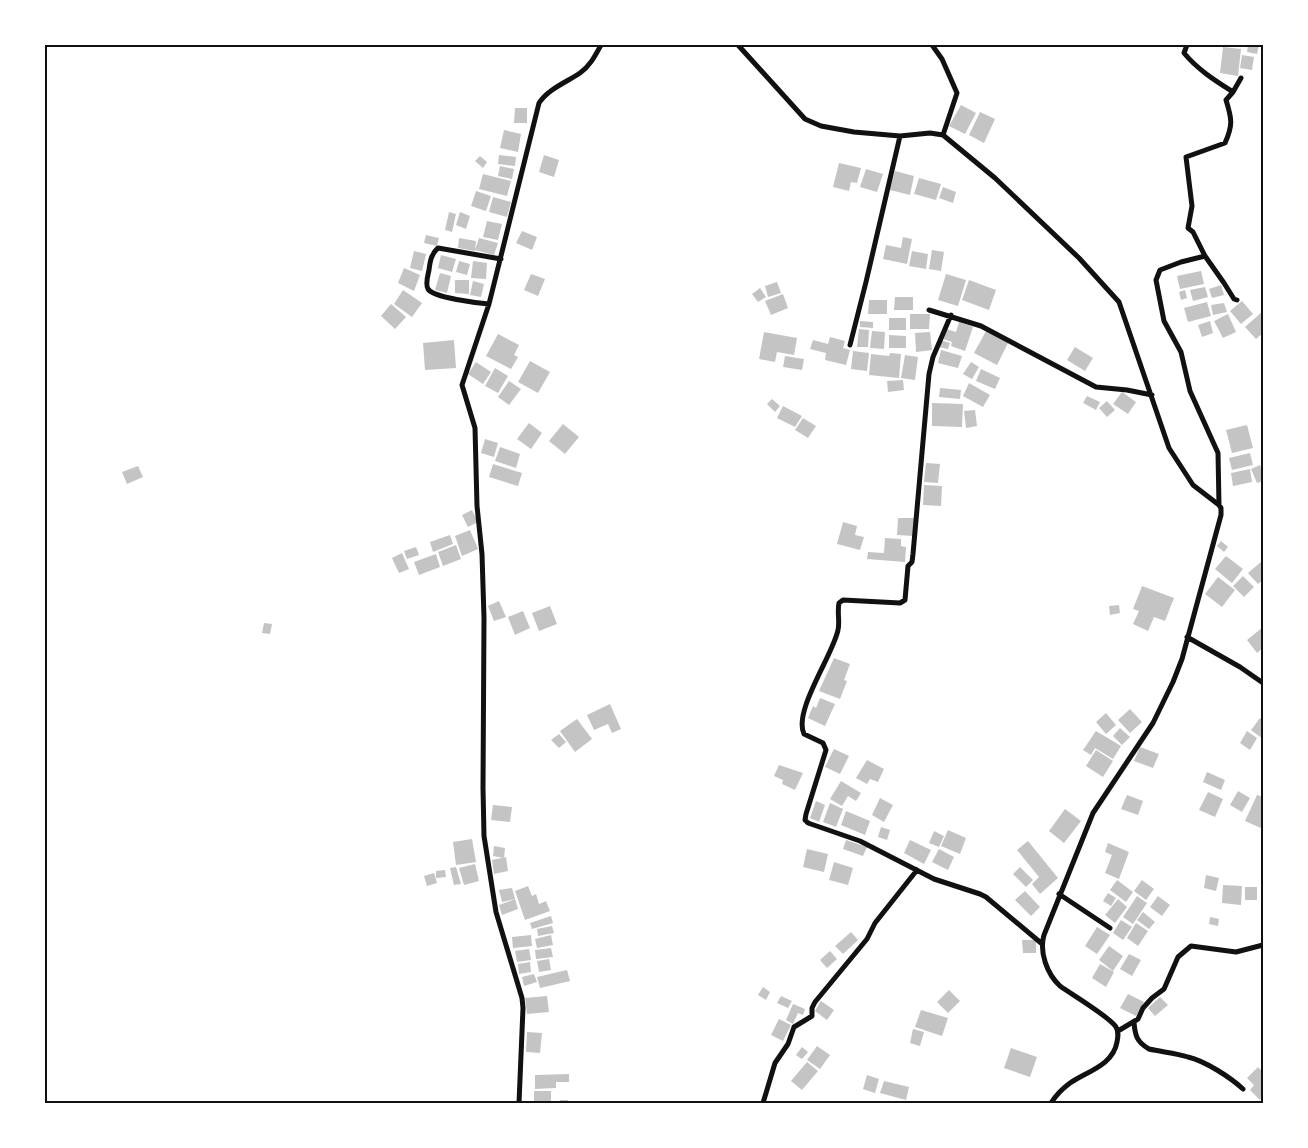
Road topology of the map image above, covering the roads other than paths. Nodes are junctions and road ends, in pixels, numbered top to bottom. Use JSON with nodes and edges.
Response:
{"nodes":[{"id":1,"x":601,"y":45,"type":"edge"},
{"id":2,"x":738,"y":45,"type":"edge"},
{"id":3,"x":932,"y":45,"type":"edge"},
{"id":4,"x":1187,"y":45,"type":"edge"},
{"id":5,"x":1241,"y":78,"type":"dead end"},
{"id":6,"x":1233,"y":92,"type":"junction"},
{"id":7,"x":943,"y":135,"type":"junction"},
{"id":8,"x":900,"y":136,"type":"junction"},
{"id":9,"x":1205,"y":256,"type":"junction"},
{"id":10,"x":501,"y":259,"type":"junction"},
{"id":11,"x":1237,"y":300,"type":"dead end"},
{"id":12,"x":489,"y":304,"type":"junction"},
{"id":13,"x":930,"y":310,"type":"dead end"},
{"id":14,"x":951,"y":315,"type":"junction"},
{"id":15,"x":850,"y":345,"type":"dead end"},
{"id":16,"x":1152,"y":395,"type":"junction"},
{"id":17,"x":1219,"y":504,"type":"junction"},
{"id":18,"x":1188,"y":637,"type":"junction"},
{"id":19,"x":1263,"y":683,"type":"edge"},
{"id":20,"x":917,"y":870,"type":"junction"},
{"id":21,"x":1060,"y":894,"type":"junction"},
{"id":22,"x":1110,"y":928,"type":"dead end"},
{"id":23,"x":1042,"y":943,"type":"junction"},
{"id":24,"x":1263,"y":945,"type":"edge"},
{"id":25,"x":1134,"y":1022,"type":"junction"},
{"id":26,"x":1118,"y":1031,"type":"junction"},
{"id":27,"x":1243,"y":1089,"type":"dead end"},
{"id":28,"x":520,"y":1103,"type":"edge"},
{"id":29,"x":763,"y":1103,"type":"edge"},
{"id":30,"x":1051,"y":1103,"type":"edge"}],
"edges":[{"from":1,"to":10,"type":"street"},
{"from":2,"to":8,"type":"street"},
{"from":3,"to":7,"type":"street"},
{"from":4,"to":6,"type":"street"},
{"from":5,"to":6,"type":"street"},
{"from":6,"to":9,"type":"street"},
{"from":7,"to":8,"type":"street"},
{"from":7,"to":16,"type":"street"},
{"from":8,"to":15,"type":"street"},
{"from":9,"to":11,"type":"street"},
{"from":9,"to":17,"type":"street"},
{"from":10,"to":12,"type":"street"},
{"from":10,"to":12,"type":"street"},
{"from":12,"to":28,"type":"street"},
{"from":13,"to":14,"type":"street"},
{"from":14,"to":16,"type":"street"},
{"from":14,"to":20,"type":"street"},
{"from":16,"to":17,"type":"street"},
{"from":17,"to":18,"type":"street"},
{"from":18,"to":19,"type":"street"},
{"from":18,"to":21,"type":"street"},
{"from":20,"to":23,"type":"street"},
{"from":20,"to":29,"type":"street"},
{"from":21,"to":22,"type":"street"},
{"from":21,"to":23,"type":"street"},
{"from":23,"to":26,"type":"street"},
{"from":24,"to":25,"type":"street"},
{"from":25,"to":26,"type":"street"},
{"from":25,"to":27,"type":"street"},
{"from":26,"to":30,"type":"street"}]}
